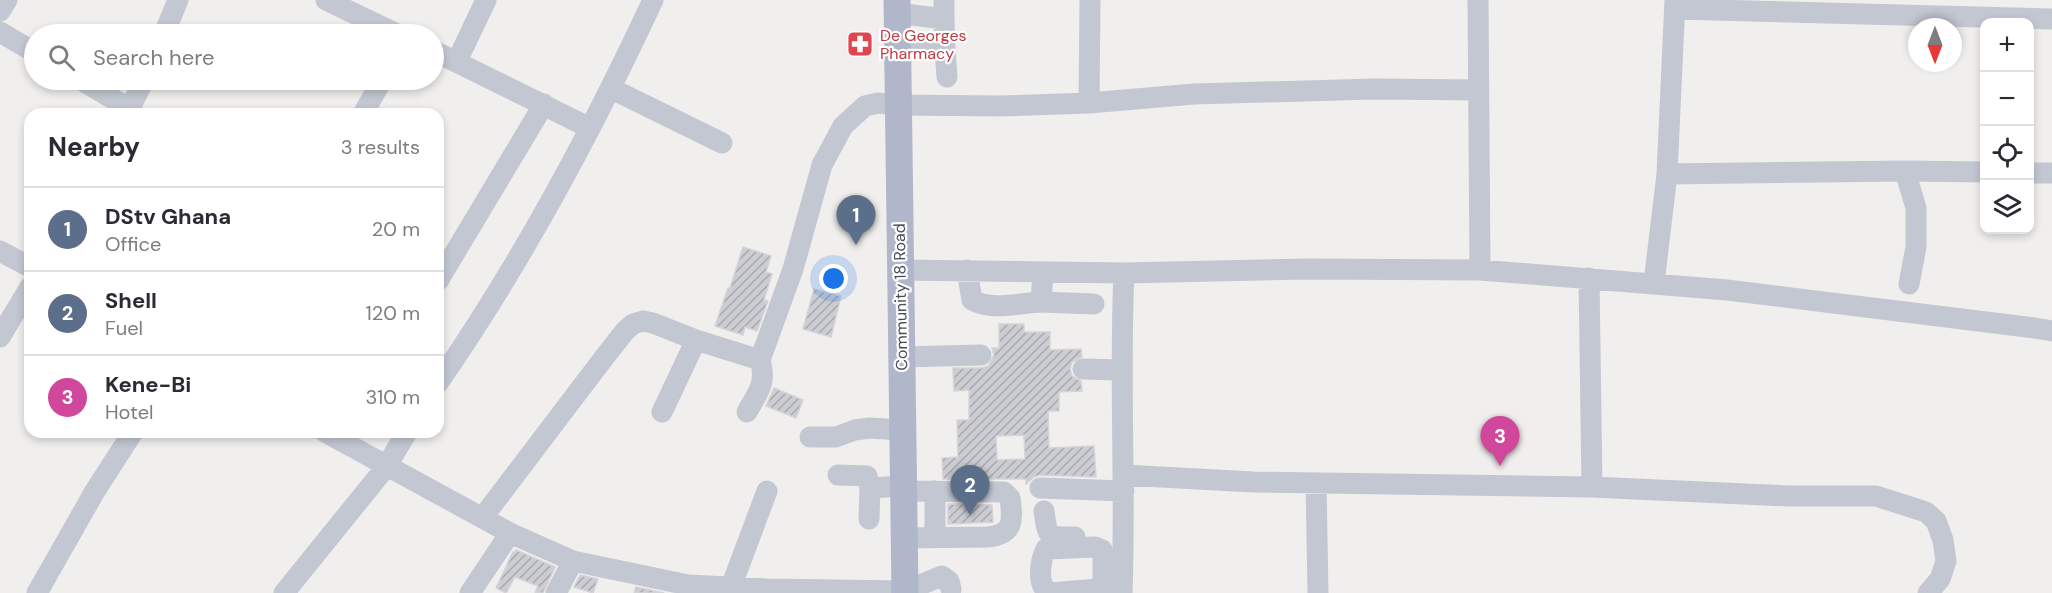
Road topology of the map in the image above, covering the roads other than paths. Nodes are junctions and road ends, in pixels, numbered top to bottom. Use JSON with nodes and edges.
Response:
{"nodes":[{"id":1,"x":6,"y":0,"type":"edge"},
{"id":2,"x":178,"y":0,"type":"edge"},
{"id":3,"x":326,"y":0,"type":"edge"},
{"id":4,"x":486,"y":0,"type":"edge"},
{"id":5,"x":653,"y":0,"type":"edge"},
{"id":6,"x":1090,"y":0,"type":"edge"},
{"id":7,"x":1478,"y":0,"type":"edge"},
{"id":8,"x":1675,"y":5,"type":"edge"},
{"id":9,"x":897,"y":7,"type":"edge"},
{"id":10,"x":944,"y":9,"type":"edge"},
{"id":11,"x":0,"y":11,"type":"edge"},
{"id":12,"x":2052,"y":19,"type":"edge"},
{"id":13,"x":168,"y":24,"type":"edge"},
{"id":14,"x":376,"y":24,"type":"edge"},
{"id":15,"x":0,"y":32,"type":"edge"},
{"id":16,"x":24,"y":46,"type":"edge"},
{"id":17,"x":898,"y":48,"type":"junction"},
{"id":18,"x":945,"y":49,"type":"junction"},
{"id":19,"x":444,"y":55,"type":"edge"},
{"id":20,"x":457,"y":61,"type":"junction"},
{"id":21,"x":947,"y":77,"type":"dead end"},
{"id":22,"x":612,"y":88,"type":"junction"},
{"id":23,"x":96,"y":90,"type":"edge"},
{"id":24,"x":139,"y":90,"type":"edge"},
{"id":25,"x":376,"y":90,"type":"edge"},
{"id":26,"x":1478,"y":90,"type":"junction"},
{"id":27,"x":1089,"y":103,"type":"junction"},
{"id":28,"x":544,"y":104,"type":"junction"},
{"id":29,"x":898,"y":105,"type":"junction"},
{"id":30,"x":124,"y":108,"type":"edge"},
{"id":31,"x":130,"y":108,"type":"edge"},
{"id":32,"x":366,"y":108,"type":"edge"},
{"id":33,"x":590,"y":128,"type":"junction"},
{"id":34,"x":722,"y":143,"type":"dead end"},
{"id":35,"x":1905,"y":171,"type":"junction"},
{"id":36,"x":1980,"y":172,"type":"edge"},
{"id":37,"x":2034,"y":173,"type":"edge"},
{"id":38,"x":2052,"y":173,"type":"edge"},
{"id":39,"x":1667,"y":174,"type":"junction"},
{"id":40,"x":0,"y":251,"type":"edge"},
{"id":41,"x":24,"y":264,"type":"edge"},
{"id":42,"x":899,"y":270,"type":"junction"},
{"id":43,"x":967,"y":270,"type":"junction"},
{"id":44,"x":1480,"y":270,"type":"junction"},
{"id":45,"x":444,"y":271,"type":"edge"},
{"id":46,"x":1043,"y":272,"type":"junction"},
{"id":47,"x":1124,"y":273,"type":"junction"},
{"id":48,"x":1590,"y":278,"type":"junction"},
{"id":49,"x":1654,"y":283,"type":"junction"},
{"id":50,"x":1909,"y":284,"type":"dead end"},
{"id":51,"x":24,"y":297,"type":"edge"},
{"id":52,"x":1041,"y":302,"type":"junction"},
{"id":53,"x":1094,"y":304,"type":"dead end"},
{"id":54,"x":2052,"y":331,"type":"edge"},
{"id":55,"x":0,"y":337,"type":"edge"},
{"id":56,"x":696,"y":340,"type":"junction"},
{"id":57,"x":981,"y":355,"type":"dead end"},
{"id":58,"x":901,"y":357,"type":"junction"},
{"id":59,"x":760,"y":360,"type":"junction"},
{"id":60,"x":1083,"y":369,"type":"dead end"},
{"id":61,"x":1120,"y":370,"type":"junction"},
{"id":62,"x":444,"y":374,"type":"edge"},
{"id":63,"x":662,"y":412,"type":"dead end"},
{"id":64,"x":747,"y":412,"type":"dead end"},
{"id":65,"x":902,"y":430,"type":"junction"},
{"id":66,"x":810,"y":437,"type":"dead end"},
{"id":67,"x":130,"y":438,"type":"edge"},
{"id":68,"x":335,"y":438,"type":"edge"},
{"id":69,"x":403,"y":438,"type":"edge"},
{"id":70,"x":386,"y":467,"type":"junction"},
{"id":71,"x":838,"y":475,"type":"dead end"},
{"id":72,"x":1124,"y":483,"type":"junction"},
{"id":73,"x":1316,"y":483,"type":"junction"},
{"id":74,"x":1592,"y":487,"type":"junction"},
{"id":75,"x":870,"y":488,"type":"junction"},
{"id":76,"x":903,"y":488,"type":"junction"},
{"id":77,"x":1040,"y":488,"type":"dead end"},
{"id":78,"x":767,"y":491,"type":"dead end"},
{"id":79,"x":935,"y":491,"type":"junction"},
{"id":80,"x":1044,"y":511,"type":"dead end"},
{"id":81,"x":483,"y":517,"type":"junction"},
{"id":82,"x":869,"y":519,"type":"dead end"},
{"id":83,"x":510,"y":533,"type":"junction"},
{"id":84,"x":904,"y":538,"type":"junction"},
{"id":85,"x":935,"y":538,"type":"junction"},
{"id":86,"x":1124,"y":538,"type":"junction"},
{"id":87,"x":573,"y":561,"type":"junction"},
{"id":88,"x":731,"y":587,"type":"junction"},
{"id":89,"x":687,"y":589,"type":"edge"},
{"id":90,"x":951,"y":589,"type":"dead end"},
{"id":91,"x":1116,"y":589,"type":"edge"},
{"id":92,"x":767,"y":591,"type":"edge"},
{"id":93,"x":905,"y":592,"type":"edge"},
{"id":94,"x":37,"y":593,"type":"edge"},
{"id":95,"x":284,"y":593,"type":"edge"},
{"id":96,"x":470,"y":593,"type":"edge"},
{"id":97,"x":556,"y":593,"type":"edge"},
{"id":98,"x":1318,"y":593,"type":"edge"},
{"id":99,"x":1928,"y":593,"type":"edge"}],
"edges":[{"from":1,"to":11,"type":"street"},
{"from":2,"to":13,"type":"street"},
{"from":3,"to":14,"type":"street"},
{"from":4,"to":20,"type":"street"},
{"from":5,"to":22,"type":"street"},
{"from":6,"to":27,"type":"street"},
{"from":7,"to":26,"type":"street"},
{"from":8,"to":12,"type":"street"},
{"from":8,"to":39,"type":"street"},
{"from":9,"to":10,"type":"street"},
{"from":9,"to":17,"type":"main road","name":"Community 18 Road"},
{"from":10,"to":18,"type":"street"},
{"from":15,"to":16,"type":"street"},
{"from":17,"to":18,"type":"street"},
{"from":17,"to":29,"type":"main road","name":"Community 18 Road"},
{"from":18,"to":21,"type":"street"},
{"from":19,"to":20,"type":"street"},
{"from":20,"to":28,"type":"street"},
{"from":22,"to":33,"type":"street"},
{"from":22,"to":34,"type":"street"},
{"from":23,"to":30,"type":"street"},
{"from":24,"to":31,"type":"street"},
{"from":25,"to":32,"type":"street"},
{"from":26,"to":27,"type":"street"},
{"from":26,"to":44,"type":"street"},
{"from":27,"to":29,"type":"street"},
{"from":28,"to":33,"type":"street"},
{"from":28,"to":45,"type":"street"},
{"from":29,"to":42,"type":"main road","name":"Community 18 Road"},
{"from":29,"to":59,"type":"street"},
{"from":33,"to":62,"type":"street"},
{"from":35,"to":36,"type":"street"},
{"from":35,"to":39,"type":"street"},
{"from":35,"to":50,"type":"street"},
{"from":37,"to":38,"type":"street"},
{"from":39,"to":49,"type":"street"},
{"from":40,"to":41,"type":"street"},
{"from":42,"to":43,"type":"street"},
{"from":42,"to":58,"type":"main road","name":"Community 18 Road"},
{"from":43,"to":46,"type":"street"},
{"from":43,"to":52,"type":"street"},
{"from":44,"to":47,"type":"street"},
{"from":44,"to":48,"type":"street"},
{"from":46,"to":47,"type":"street"},
{"from":46,"to":52,"type":"street"},
{"from":47,"to":61,"type":"street"},
{"from":48,"to":49,"type":"street"},
{"from":48,"to":74,"type":"street"},
{"from":49,"to":54,"type":"street"},
{"from":51,"to":55,"type":"street"},
{"from":52,"to":53,"type":"street"},
{"from":56,"to":59,"type":"street"},
{"from":56,"to":63,"type":"street"},
{"from":56,"to":81,"type":"street"},
{"from":57,"to":58,"type":"street"},
{"from":58,"to":65,"type":"main road","name":"Community 18 Road"},
{"from":59,"to":64,"type":"street"},
{"from":60,"to":61,"type":"street"},
{"from":61,"to":72,"type":"street"},
{"from":65,"to":66,"type":"street"},
{"from":65,"to":76,"type":"main road","name":"Community 18 Road"},
{"from":67,"to":94,"type":"street"},
{"from":68,"to":70,"type":"street"},
{"from":69,"to":70,"type":"street"},
{"from":70,"to":81,"type":"street"},
{"from":70,"to":95,"type":"street"},
{"from":71,"to":75,"type":"street"},
{"from":72,"to":73,"type":"street"},
{"from":72,"to":77,"type":"street"},
{"from":72,"to":86,"type":"street"},
{"from":73,"to":74,"type":"street"},
{"from":73,"to":98,"type":"street"},
{"from":74,"to":99,"type":"street"},
{"from":75,"to":76,"type":"street"},
{"from":75,"to":82,"type":"street"},
{"from":76,"to":79,"type":"street"},
{"from":76,"to":84,"type":"main road","name":"Community 18 Road"},
{"from":78,"to":88,"type":"street"},
{"from":79,"to":85,"type":"street"},
{"from":79,"to":85,"type":"street"},
{"from":80,"to":86,"type":"street"},
{"from":81,"to":83,"type":"street"},
{"from":83,"to":87,"type":"street"},
{"from":83,"to":96,"type":"street"},
{"from":84,"to":85,"type":"street"},
{"from":84,"to":93,"type":"main road","name":"Community 18 Road"},
{"from":86,"to":91,"type":"street"},
{"from":87,"to":89,"type":"street"},
{"from":87,"to":97,"type":"street"},
{"from":88,"to":89,"type":"street"},
{"from":88,"to":92,"type":"street"},
{"from":90,"to":93,"type":"street"},
{"from":92,"to":93,"type":"street"}]}
